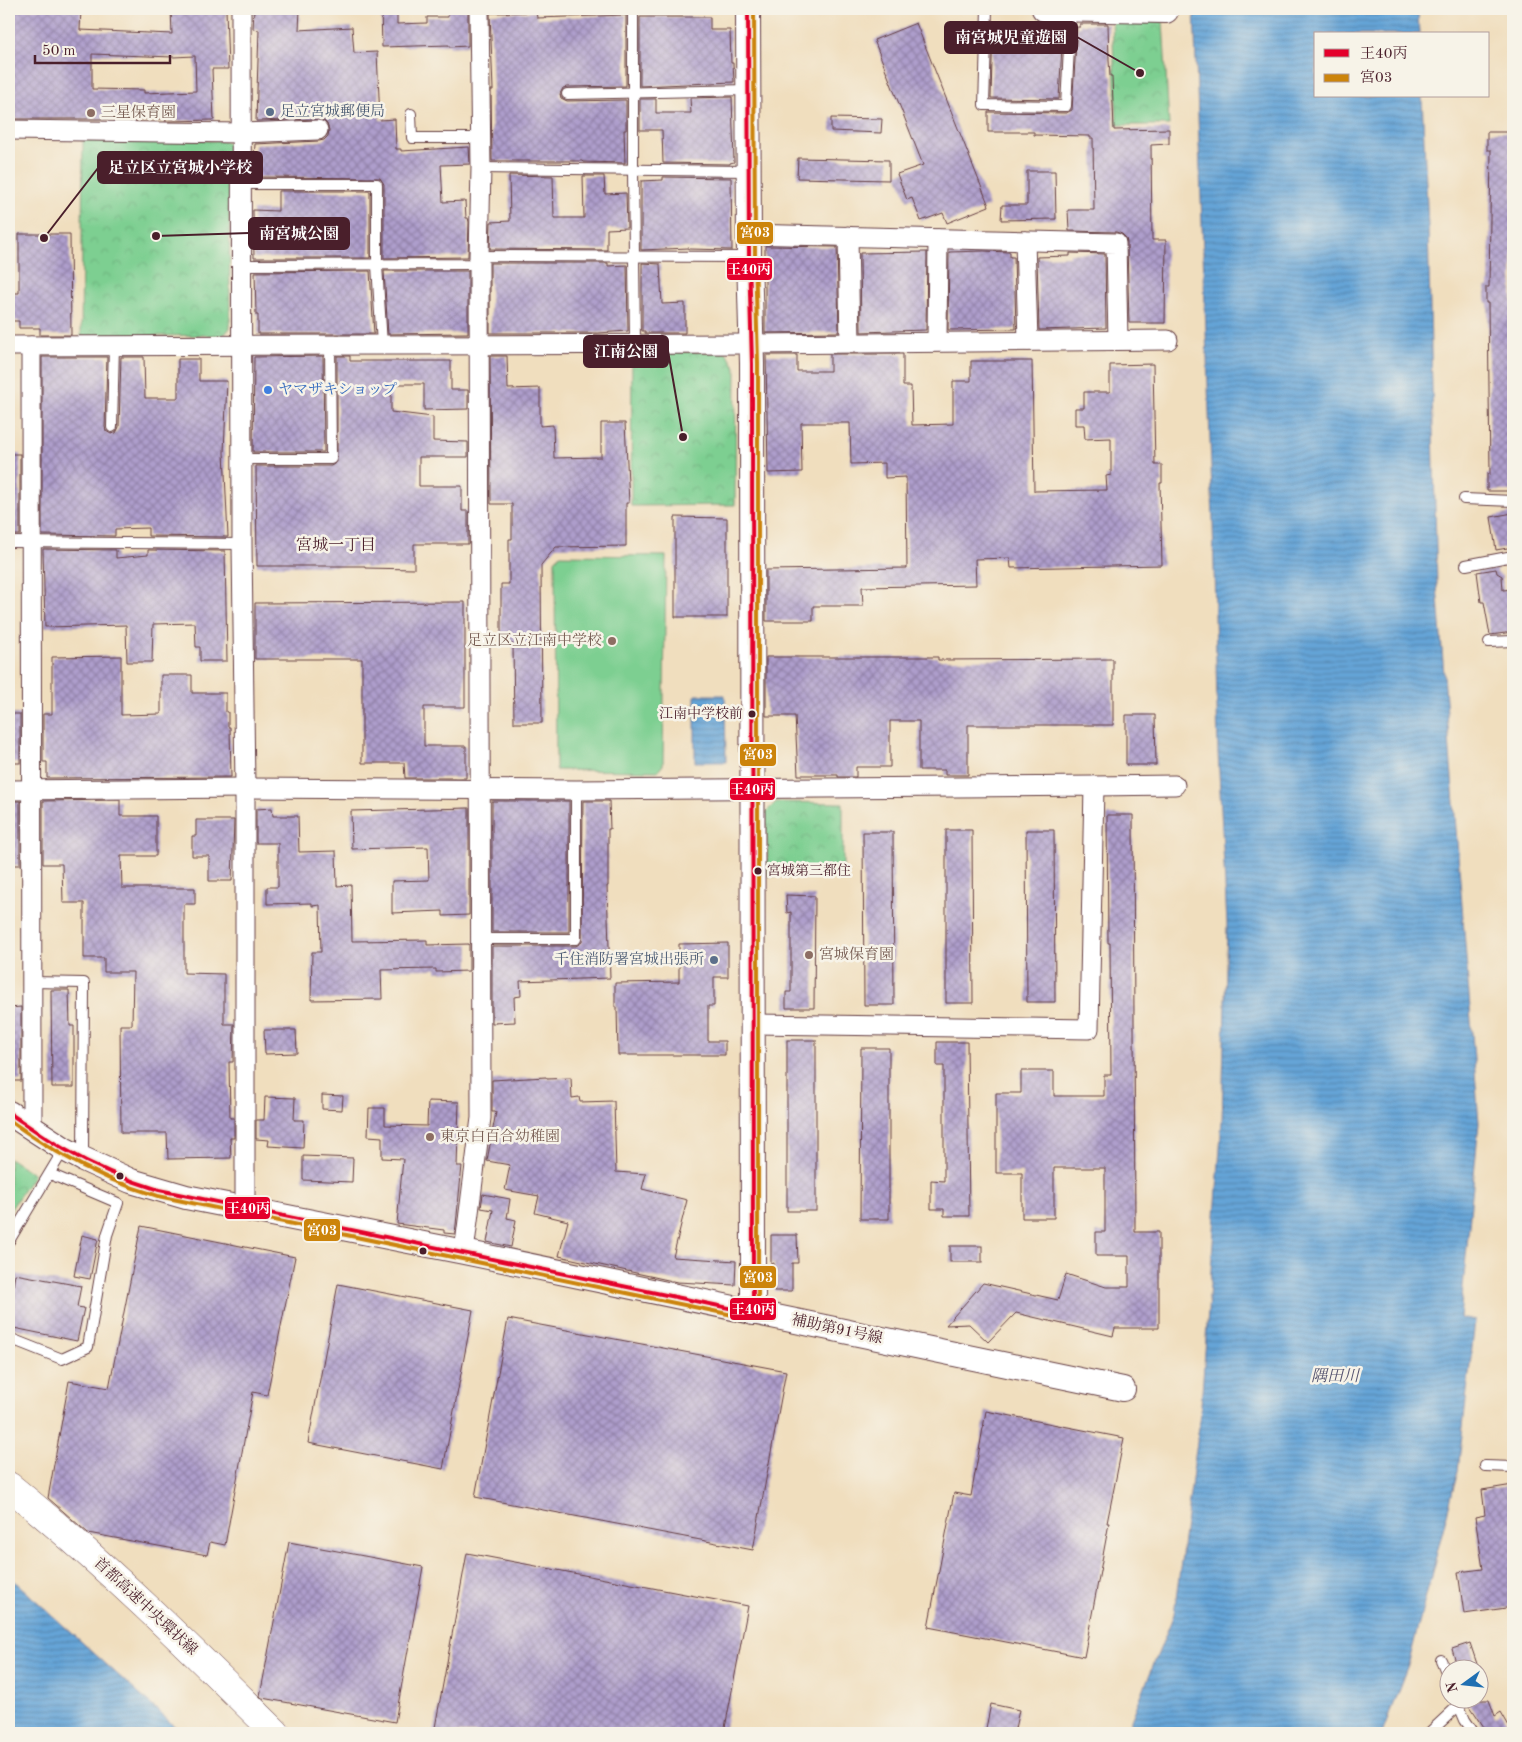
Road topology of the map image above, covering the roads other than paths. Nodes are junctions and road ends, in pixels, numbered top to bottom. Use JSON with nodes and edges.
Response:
{"nodes":[{"id":1,"x":241,"y":9,"type":"edge"},
{"id":2,"x":479,"y":9,"type":"edge"},
{"id":3,"x":633,"y":9,"type":"edge"},
{"id":4,"x":748,"y":9,"type":"edge"},
{"id":5,"x":986,"y":9,"type":"edge"},
{"id":6,"x":1044,"y":9,"type":"edge"},
{"id":7,"x":1071,"y":9,"type":"edge"},
{"id":8,"x":1166,"y":10,"type":"edge"},
{"id":9,"x":748,"y":90,"type":"junction"},
{"id":10,"x":633,"y":93,"type":"junction"},
{"id":11,"x":567,"y":94,"type":"dead end"},
{"id":12,"x":411,"y":114,"type":"dead end"},
{"id":13,"x":9,"y":130,"type":"edge"},
{"id":14,"x":318,"y":130,"type":"dead end"},
{"id":15,"x":241,"y":133,"type":"junction"},
{"id":16,"x":480,"y":138,"type":"junction"},
{"id":17,"x":481,"y":168,"type":"junction"},
{"id":18,"x":633,"y":170,"type":"junction"},
{"id":19,"x":748,"y":171,"type":"junction"},
{"id":20,"x":241,"y":184,"type":"junction"},
{"id":21,"x":748,"y":234,"type":"junction"},
{"id":22,"x":848,"y":236,"type":"junction"},
{"id":23,"x":938,"y":239,"type":"junction"},
{"id":24,"x":1025,"y":241,"type":"junction"},
{"id":25,"x":479,"y":256,"type":"junction"},
{"id":26,"x":634,"y":257,"type":"junction"},
{"id":27,"x":749,"y":258,"type":"junction"},
{"id":28,"x":241,"y":265,"type":"junction"},
{"id":29,"x":377,"y":265,"type":"junction"},
{"id":30,"x":1118,"y":340,"type":"junction"},
{"id":31,"x":1168,"y":340,"type":"dead end"},
{"id":32,"x":937,"y":341,"type":"junction"},
{"id":33,"x":1028,"y":341,"type":"junction"},
{"id":34,"x":850,"y":342,"type":"junction"},
{"id":35,"x":636,"y":343,"type":"junction"},
{"id":36,"x":330,"y":344,"type":"junction"},
{"id":37,"x":751,"y":344,"type":"junction"},
{"id":38,"x":114,"y":345,"type":"junction"},
{"id":39,"x":242,"y":345,"type":"junction"},
{"id":40,"x":382,"y":345,"type":"junction"},
{"id":41,"x":480,"y":345,"type":"junction"},
{"id":42,"x":9,"y":346,"type":"edge"},
{"id":43,"x":30,"y":346,"type":"junction"},
{"id":44,"x":112,"y":427,"type":"dead end"},
{"id":45,"x":242,"y":458,"type":"junction"},
{"id":46,"x":1464,"y":499,"type":"dead end"},
{"id":47,"x":1513,"y":501,"type":"edge"},
{"id":48,"x":9,"y":542,"type":"edge"},
{"id":49,"x":31,"y":542,"type":"junction"},
{"id":50,"x":242,"y":544,"type":"junction"},
{"id":51,"x":1513,"y":556,"type":"edge"},
{"id":52,"x":1466,"y":564,"type":"dead end"},
{"id":53,"x":1513,"y":641,"type":"edge"},
{"id":54,"x":1488,"y":642,"type":"dead end"},
{"id":55,"x":1094,"y":786,"type":"junction"},
{"id":56,"x":1175,"y":786,"type":"dead end"},
{"id":57,"x":245,"y":788,"type":"junction"},
{"id":58,"x":752,"y":788,"type":"junction"},
{"id":59,"x":9,"y":790,"type":"edge"},
{"id":60,"x":31,"y":790,"type":"junction"},
{"id":61,"x":481,"y":790,"type":"junction"},
{"id":62,"x":576,"y":790,"type":"junction"},
{"id":63,"x":481,"y":939,"type":"junction"},
{"id":64,"x":32,"y":982,"type":"junction"},
{"id":65,"x":752,"y":1024,"type":"junction"},
{"id":66,"x":9,"y":1113,"type":"edge"},
{"id":67,"x":32,"y":1128,"type":"junction"},
{"id":68,"x":74,"y":1154,"type":"junction"},
{"id":69,"x":50,"y":1174,"type":"junction"},
{"id":70,"x":245,"y":1209,"type":"junction"},
{"id":71,"x":9,"y":1242,"type":"edge"},
{"id":72,"x":464,"y":1252,"type":"junction"},
{"id":73,"x":753,"y":1312,"type":"junction"},
{"id":74,"x":9,"y":1338,"type":"edge"},
{"id":75,"x":1123,"y":1389,"type":"dead end"},
{"id":76,"x":1485,"y":1466,"type":"dead end"},
{"id":77,"x":1513,"y":1467,"type":"edge"},
{"id":78,"x":9,"y":1486,"type":"edge"},
{"id":79,"x":9,"y":1496,"type":"edge"},
{"id":80,"x":1451,"y":1710,"type":"edge"},
{"id":81,"x":1461,"y":1710,"type":"edge"},
{"id":82,"x":265,"y":1733,"type":"edge"},
{"id":83,"x":276,"y":1733,"type":"edge"},
{"id":84,"x":1429,"y":1733,"type":"edge"},
{"id":85,"x":1474,"y":1733,"type":"edge"}],
"edges":[{"from":1,"to":15,"type":"street"},
{"from":2,"to":16,"type":"street"},
{"from":3,"to":10,"type":"lane"},
{"from":4,"to":9,"type":"street"},
{"from":5,"to":7,"type":"lane"},
{"from":6,"to":7,"type":"street"},
{"from":7,"to":8,"type":"street"},
{"from":9,"to":10,"type":"lane"},
{"from":9,"to":19,"type":"street"},
{"from":10,"to":11,"type":"lane"},
{"from":10,"to":18,"type":"lane"},
{"from":12,"to":16,"type":"lane"},
{"from":13,"to":15,"type":"street"},
{"from":14,"to":15,"type":"street"},
{"from":15,"to":20,"type":"street"},
{"from":16,"to":17,"type":"street"},
{"from":17,"to":18,"type":"lane"},
{"from":17,"to":25,"type":"street"},
{"from":18,"to":19,"type":"lane"},
{"from":18,"to":26,"type":"lane"},
{"from":19,"to":21,"type":"street"},
{"from":20,"to":28,"type":"street"},
{"from":20,"to":29,"type":"lane"},
{"from":21,"to":22,"type":"street"},
{"from":21,"to":27,"type":"street"},
{"from":22,"to":23,"type":"street"},
{"from":22,"to":34,"type":"street"},
{"from":23,"to":24,"type":"street"},
{"from":23,"to":32,"type":"street"},
{"from":24,"to":30,"type":"street"},
{"from":24,"to":33,"type":"street"},
{"from":25,"to":26,"type":"lane"},
{"from":25,"to":29,"type":"lane"},
{"from":25,"to":41,"type":"street"},
{"from":26,"to":27,"type":"lane"},
{"from":26,"to":35,"type":"lane"},
{"from":27,"to":37,"type":"street"},
{"from":28,"to":29,"type":"lane"},
{"from":28,"to":39,"type":"street"},
{"from":29,"to":40,"type":"lane"},
{"from":30,"to":31,"type":"street"},
{"from":30,"to":33,"type":"street"},
{"from":32,"to":33,"type":"street"},
{"from":32,"to":34,"type":"street"},
{"from":34,"to":37,"type":"street"},
{"from":35,"to":37,"type":"street"},
{"from":35,"to":41,"type":"street"},
{"from":36,"to":39,"type":"street"},
{"from":36,"to":40,"type":"street"},
{"from":36,"to":45,"type":"lane"},
{"from":37,"to":58,"type":"street"},
{"from":38,"to":39,"type":"street"},
{"from":38,"to":43,"type":"street"},
{"from":38,"to":44,"type":"lane"},
{"from":39,"to":45,"type":"street"},
{"from":40,"to":41,"type":"street"},
{"from":41,"to":61,"type":"street"},
{"from":42,"to":43,"type":"street"},
{"from":43,"to":49,"type":"street"},
{"from":45,"to":50,"type":"street"},
{"from":46,"to":47,"type":"lane"},
{"from":48,"to":49,"type":"lane"},
{"from":49,"to":50,"type":"lane"},
{"from":49,"to":60,"type":"street"},
{"from":50,"to":57,"type":"street"},
{"from":51,"to":52,"type":"lane"},
{"from":53,"to":54,"type":"lane"},
{"from":55,"to":56,"type":"street"},
{"from":55,"to":58,"type":"street"},
{"from":55,"to":65,"type":"street"},
{"from":57,"to":60,"type":"street"},
{"from":57,"to":61,"type":"street"},
{"from":57,"to":70,"type":"street"},
{"from":58,"to":62,"type":"street"},
{"from":58,"to":65,"type":"street"},
{"from":59,"to":60,"type":"street"},
{"from":60,"to":64,"type":"street"},
{"from":61,"to":62,"type":"street"},
{"from":61,"to":63,"type":"street"},
{"from":62,"to":63,"type":"lane"},
{"from":63,"to":72,"type":"street"},
{"from":64,"to":67,"type":"street"},
{"from":64,"to":68,"type":"lane"},
{"from":65,"to":73,"type":"street"},
{"from":66,"to":67,"type":"street","name":"補助第91号線"},
{"from":67,"to":68,"type":"street","name":"補助第91号線"},
{"from":68,"to":69,"type":"lane"},
{"from":68,"to":70,"type":"street","name":"補助第91号線"},
{"from":69,"to":71,"type":"lane"},
{"from":69,"to":74,"type":"lane"},
{"from":70,"to":72,"type":"street","name":"補助第91号線"},
{"from":72,"to":73,"type":"street","name":"補助第91号線"},
{"from":73,"to":75,"type":"street","name":"補助第91号線"},
{"from":76,"to":77,"type":"lane"},
{"from":78,"to":83,"type":"highway","name":"首都高速中央環状線"},
{"from":79,"to":82,"type":"highway","name":"首都高速中央環状線"},
{"from":80,"to":84,"type":"lane"},
{"from":81,"to":85,"type":"lane"}]}
